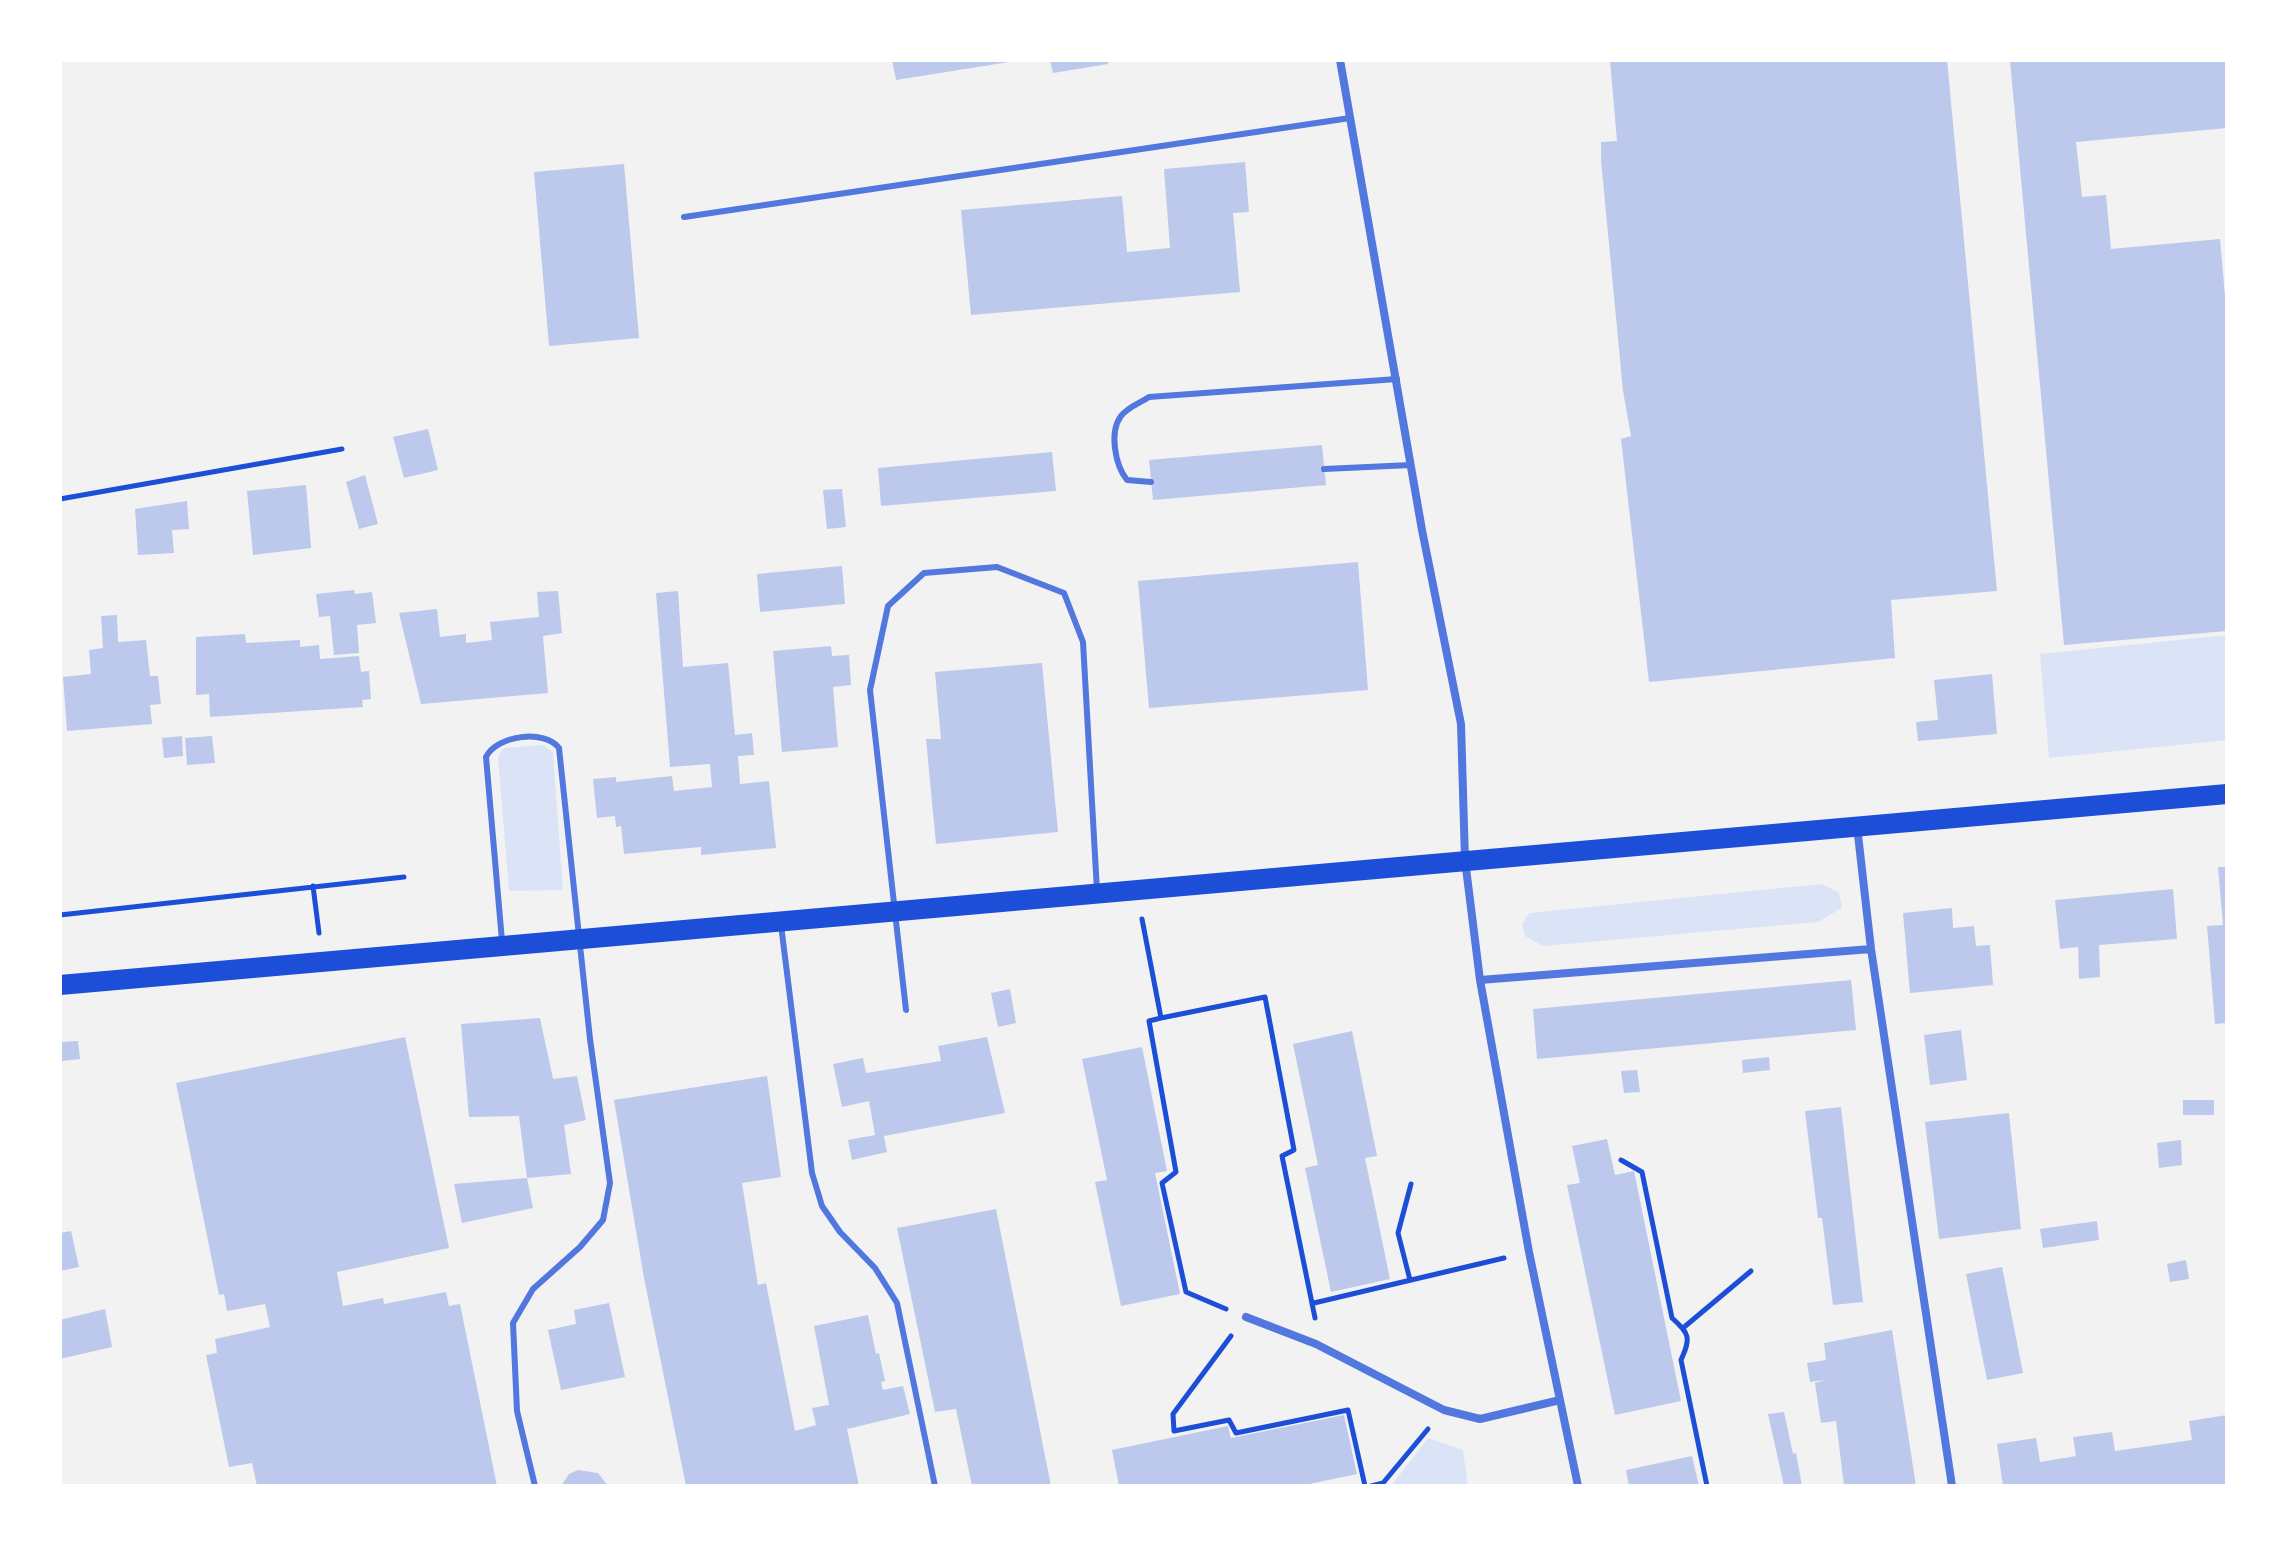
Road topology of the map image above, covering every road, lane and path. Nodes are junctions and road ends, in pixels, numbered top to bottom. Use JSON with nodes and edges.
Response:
{"nodes":[{"id":1,"x":1340,"y":60,"type":"edge"},
{"id":2,"x":1350,"y":118,"type":"junction"},
{"id":3,"x":684,"y":217,"type":"dead end"},
{"id":4,"x":1397,"y":379,"type":"junction"},
{"id":5,"x":342,"y":449,"type":"dead end"},
{"id":6,"x":1411,"y":465,"type":"junction"},
{"id":7,"x":1324,"y":469,"type":"dead end"},
{"id":8,"x":1151,"y":482,"type":"dead end"},
{"id":9,"x":60,"y":499,"type":"edge"},
{"id":10,"x":2227,"y":794,"type":"edge"},
{"id":11,"x":1857,"y":824,"type":"junction"},
{"id":12,"x":1465,"y":860,"type":"junction"},
{"id":13,"x":404,"y":877,"type":"dead end"},
{"id":14,"x":313,"y":886,"type":"junction"},
{"id":15,"x":1138,"y":890,"type":"junction"},
{"id":16,"x":1097,"y":894,"type":"junction"},
{"id":17,"x":895,"y":912,"type":"junction"},
{"id":18,"x":60,"y":915,"type":"edge"},
{"id":19,"x":780,"y":922,"type":"junction"},
{"id":20,"x":582,"y":939,"type":"junction"},
{"id":21,"x":503,"y":946,"type":"junction"},
{"id":22,"x":1871,"y":949,"type":"junction"},
{"id":23,"x":322,"y":962,"type":"junction"},
{"id":24,"x":1480,"y":980,"type":"junction"},
{"id":25,"x":60,"y":985,"type":"edge"},
{"id":26,"x":906,"y":1010,"type":"dead end"},
{"id":27,"x":1161,"y":1018,"type":"junction"},
{"id":28,"x":1621,"y":1160,"type":"dead end"},
{"id":29,"x":1411,"y":1184,"type":"dead end"},
{"id":30,"x":1529,"y":1252,"type":"junction"},
{"id":31,"x":1751,"y":1271,"type":"dead end"},
{"id":32,"x":1410,"y":1280,"type":"junction"},
{"id":33,"x":1314,"y":1303,"type":"junction"},
{"id":34,"x":1246,"y":1317,"type":"junction"},
{"id":35,"x":1683,"y":1328,"type":"junction"},
{"id":36,"x":1316,"y":1344,"type":"junction"},
{"id":37,"x":1560,"y":1400,"type":"junction"},
{"id":38,"x":1444,"y":1410,"type":"junction"},
{"id":39,"x":535,"y":1486,"type":"edge"},
{"id":40,"x":935,"y":1486,"type":"edge"},
{"id":41,"x":1368,"y":1486,"type":"edge"},
{"id":42,"x":1578,"y":1486,"type":"edge"},
{"id":43,"x":1707,"y":1486,"type":"edge"},
{"id":44,"x":1952,"y":1486,"type":"edge"}],
"edges":[{"from":1,"to":2,"type":"street"},
{"from":2,"to":3,"type":"lane"},
{"from":2,"to":4,"type":"street"},
{"from":4,"to":6,"type":"street"},
{"from":4,"to":8,"type":"lane"},
{"from":5,"to":9,"type":"path"},
{"from":6,"to":7,"type":"lane"},
{"from":6,"to":12,"type":"street"},
{"from":10,"to":11,"type":"main road"},
{"from":11,"to":12,"type":"main road"},
{"from":11,"to":22,"type":"street"},
{"from":12,"to":15,"type":"main road"},
{"from":12,"to":24,"type":"street"},
{"from":13,"to":14,"type":"path"},
{"from":14,"to":18,"type":"path"},
{"from":14,"to":23,"type":"path"},
{"from":15,"to":16,"type":"main road"},
{"from":15,"to":27,"type":"path"},
{"from":16,"to":17,"type":"main road"},
{"from":16,"to":17,"type":"lane"},
{"from":17,"to":19,"type":"main road"},
{"from":17,"to":26,"type":"lane"},
{"from":19,"to":20,"type":"main road"},
{"from":19,"to":40,"type":"lane"},
{"from":20,"to":21,"type":"main road"},
{"from":20,"to":21,"type":"lane"},
{"from":20,"to":39,"type":"lane"},
{"from":21,"to":23,"type":"main road"},
{"from":22,"to":24,"type":"street"},
{"from":22,"to":44,"type":"street"},
{"from":23,"to":25,"type":"main road"},
{"from":24,"to":30,"type":"street"},
{"from":27,"to":33,"type":"path"},
{"from":27,"to":34,"type":"path"},
{"from":28,"to":35,"type":"path"},
{"from":29,"to":32,"type":"path"},
{"from":30,"to":32,"type":"path"},
{"from":30,"to":37,"type":"street"},
{"from":31,"to":35,"type":"path"},
{"from":32,"to":33,"type":"path"},
{"from":33,"to":36,"type":"path"},
{"from":34,"to":36,"type":"street"},
{"from":34,"to":41,"type":"path"},
{"from":35,"to":43,"type":"path"},
{"from":36,"to":38,"type":"street"},
{"from":37,"to":38,"type":"street"},
{"from":37,"to":42,"type":"street"},
{"from":38,"to":41,"type":"path"}]}
